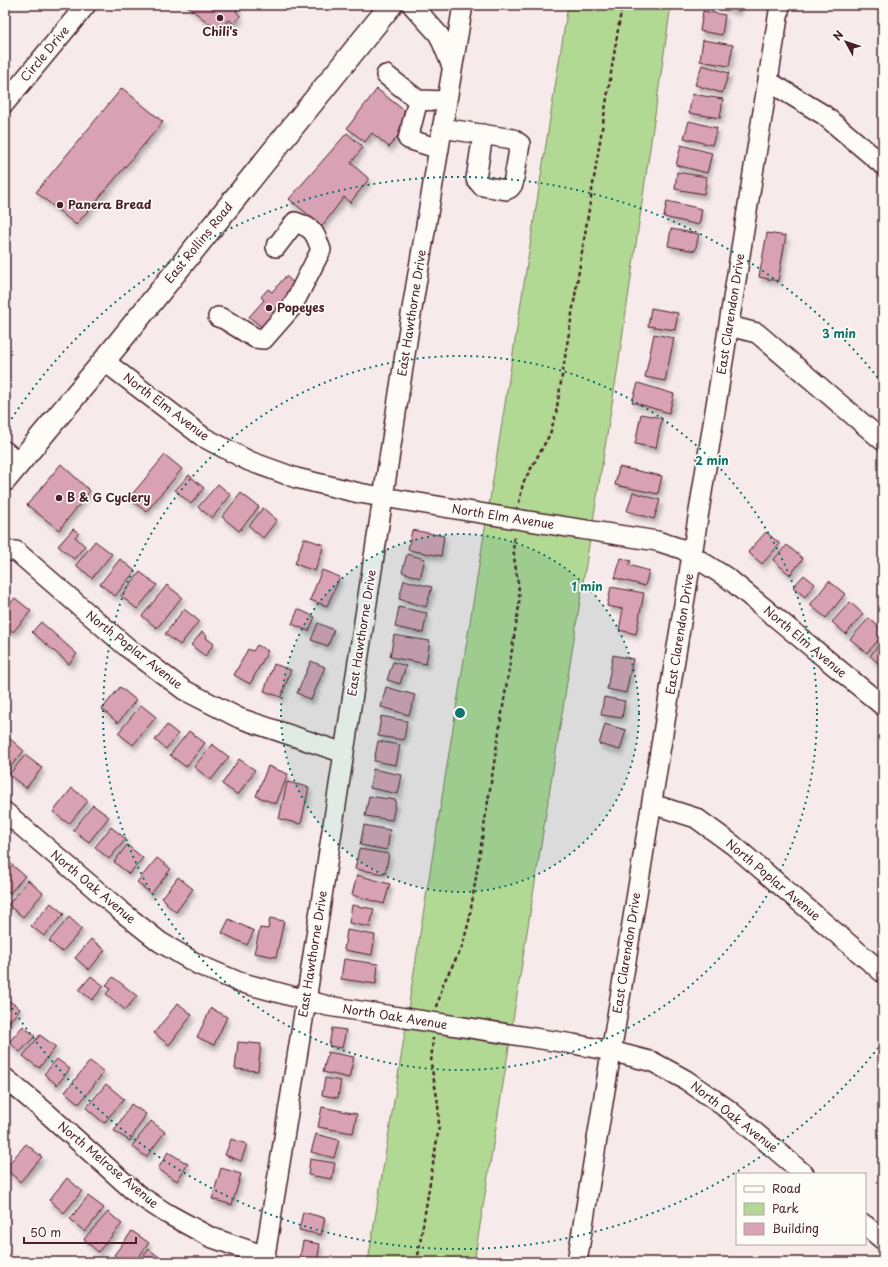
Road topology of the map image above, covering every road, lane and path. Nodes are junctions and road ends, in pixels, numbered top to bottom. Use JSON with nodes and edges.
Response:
{"nodes":[{"id":1,"x":86,"y":5,"type":"edge"},
{"id":2,"x":392,"y":5,"type":"edge"},
{"id":3,"x":412,"y":5,"type":"edge"},
{"id":4,"x":464,"y":5,"type":"edge"},
{"id":5,"x":622,"y":5,"type":"edge"},
{"id":6,"x":780,"y":5,"type":"edge"},
{"id":7,"x":452,"y":66,"type":"junction"},
{"id":8,"x":386,"y":75,"type":"dead end"},
{"id":9,"x":768,"y":81,"type":"junction"},
{"id":10,"x":418,"y":100,"type":"junction"},
{"id":11,"x":447,"y":101,"type":"junction"},
{"id":12,"x":5,"y":103,"type":"edge"},
{"id":13,"x":442,"y":128,"type":"junction"},
{"id":14,"x":483,"y":134,"type":"dead end"},
{"id":15,"x":439,"y":149,"type":"junction"},
{"id":16,"x":883,"y":165,"type":"edge"},
{"id":17,"x":276,"y":247,"type":"dead end"},
{"id":18,"x":218,"y":317,"type":"dead end"},
{"id":19,"x":729,"y":326,"type":"junction"},
{"id":20,"x":104,"y":361,"type":"junction"},
{"id":21,"x":883,"y":441,"type":"edge"},
{"id":22,"x":12,"y":457,"type":"edge"},
{"id":23,"x":5,"y":480,"type":"edge"},
{"id":24,"x":383,"y":496,"type":"junction"},
{"id":25,"x":518,"y":506,"type":"dead end"},
{"id":26,"x":515,"y":532,"type":"dead end"},
{"id":27,"x":5,"y":551,"type":"edge"},
{"id":28,"x":692,"y":556,"type":"junction"},
{"id":29,"x":883,"y":706,"type":"edge"},
{"id":30,"x":344,"y":753,"type":"junction"},
{"id":31,"x":652,"y":804,"type":"junction"},
{"id":32,"x":5,"y":812,"type":"edge"},
{"id":33,"x":883,"y":973,"type":"edge"},
{"id":34,"x":306,"y":1001,"type":"junction"},
{"id":35,"x":437,"y":1008,"type":"dead end"},
{"id":36,"x":433,"y":1037,"type":"dead end"},
{"id":37,"x":611,"y":1051,"type":"junction"},
{"id":38,"x":5,"y":1078,"type":"edge"},
{"id":39,"x":803,"y":1173,"type":"edge"},
{"id":40,"x":866,"y":1226,"type":"edge"},
{"id":41,"x":883,"y":1240,"type":"edge"},
{"id":42,"x":264,"y":1259,"type":"edge"},
{"id":43,"x":417,"y":1262,"type":"edge"},
{"id":44,"x":577,"y":1262,"type":"edge"}],
"edges":[{"from":1,"to":12,"type":"street","name":"Circle Drive"},
{"from":2,"to":20,"type":"main road","name":"East Rollins Road"},
{"from":3,"to":7,"type":"street"},
{"from":4,"to":7,"type":"street","name":"East Hawthorne Drive"},
{"from":5,"to":25,"type":"path"},
{"from":6,"to":9,"type":"street","name":"East Clarendon Drive"},
{"from":7,"to":11,"type":"street","name":"East Hawthorne Drive"},
{"from":8,"to":10,"type":"street"},
{"from":9,"to":16,"type":"street"},
{"from":9,"to":19,"type":"street","name":"East Clarendon Drive"},
{"from":10,"to":11,"type":"street"},
{"from":10,"to":15,"type":"street"},
{"from":11,"to":13,"type":"street","name":"East Hawthorne Drive"},
{"from":13,"to":14,"type":"street"},
{"from":13,"to":15,"type":"street","name":"East Hawthorne Drive"},
{"from":15,"to":24,"type":"street","name":"East Hawthorne Drive"},
{"from":17,"to":18,"type":"street"},
{"from":19,"to":21,"type":"street"},
{"from":19,"to":28,"type":"street","name":"East Clarendon Drive"},
{"from":20,"to":22,"type":"main road","name":"East Rollins Road"},
{"from":20,"to":24,"type":"street","name":"North Elm Avenue"},
{"from":22,"to":23,"type":"main road","name":"East Rollins Road"},
{"from":24,"to":28,"type":"street","name":"North Elm Avenue"},
{"from":24,"to":30,"type":"street","name":"East Hawthorne Drive"},
{"from":26,"to":35,"type":"path"},
{"from":27,"to":30,"type":"street","name":"North Poplar Avenue"},
{"from":28,"to":29,"type":"street","name":"North Elm Avenue"},
{"from":28,"to":31,"type":"street","name":"East Clarendon Drive"},
{"from":30,"to":34,"type":"street","name":"East Hawthorne Drive"},
{"from":31,"to":33,"type":"street","name":"North Poplar Avenue"},
{"from":31,"to":37,"type":"street","name":"East Clarendon Drive"},
{"from":32,"to":34,"type":"street","name":"North Oak Avenue"},
{"from":34,"to":37,"type":"street","name":"North Oak Avenue"},
{"from":34,"to":42,"type":"street","name":"East Hawthorne Drive"},
{"from":36,"to":43,"type":"path"},
{"from":37,"to":39,"type":"street","name":"North Oak Avenue"},
{"from":37,"to":44,"type":"street","name":"East Clarendon Drive"},
{"from":38,"to":42,"type":"street","name":"North Melrose Avenue"},
{"from":40,"to":41,"type":"street"}]}
